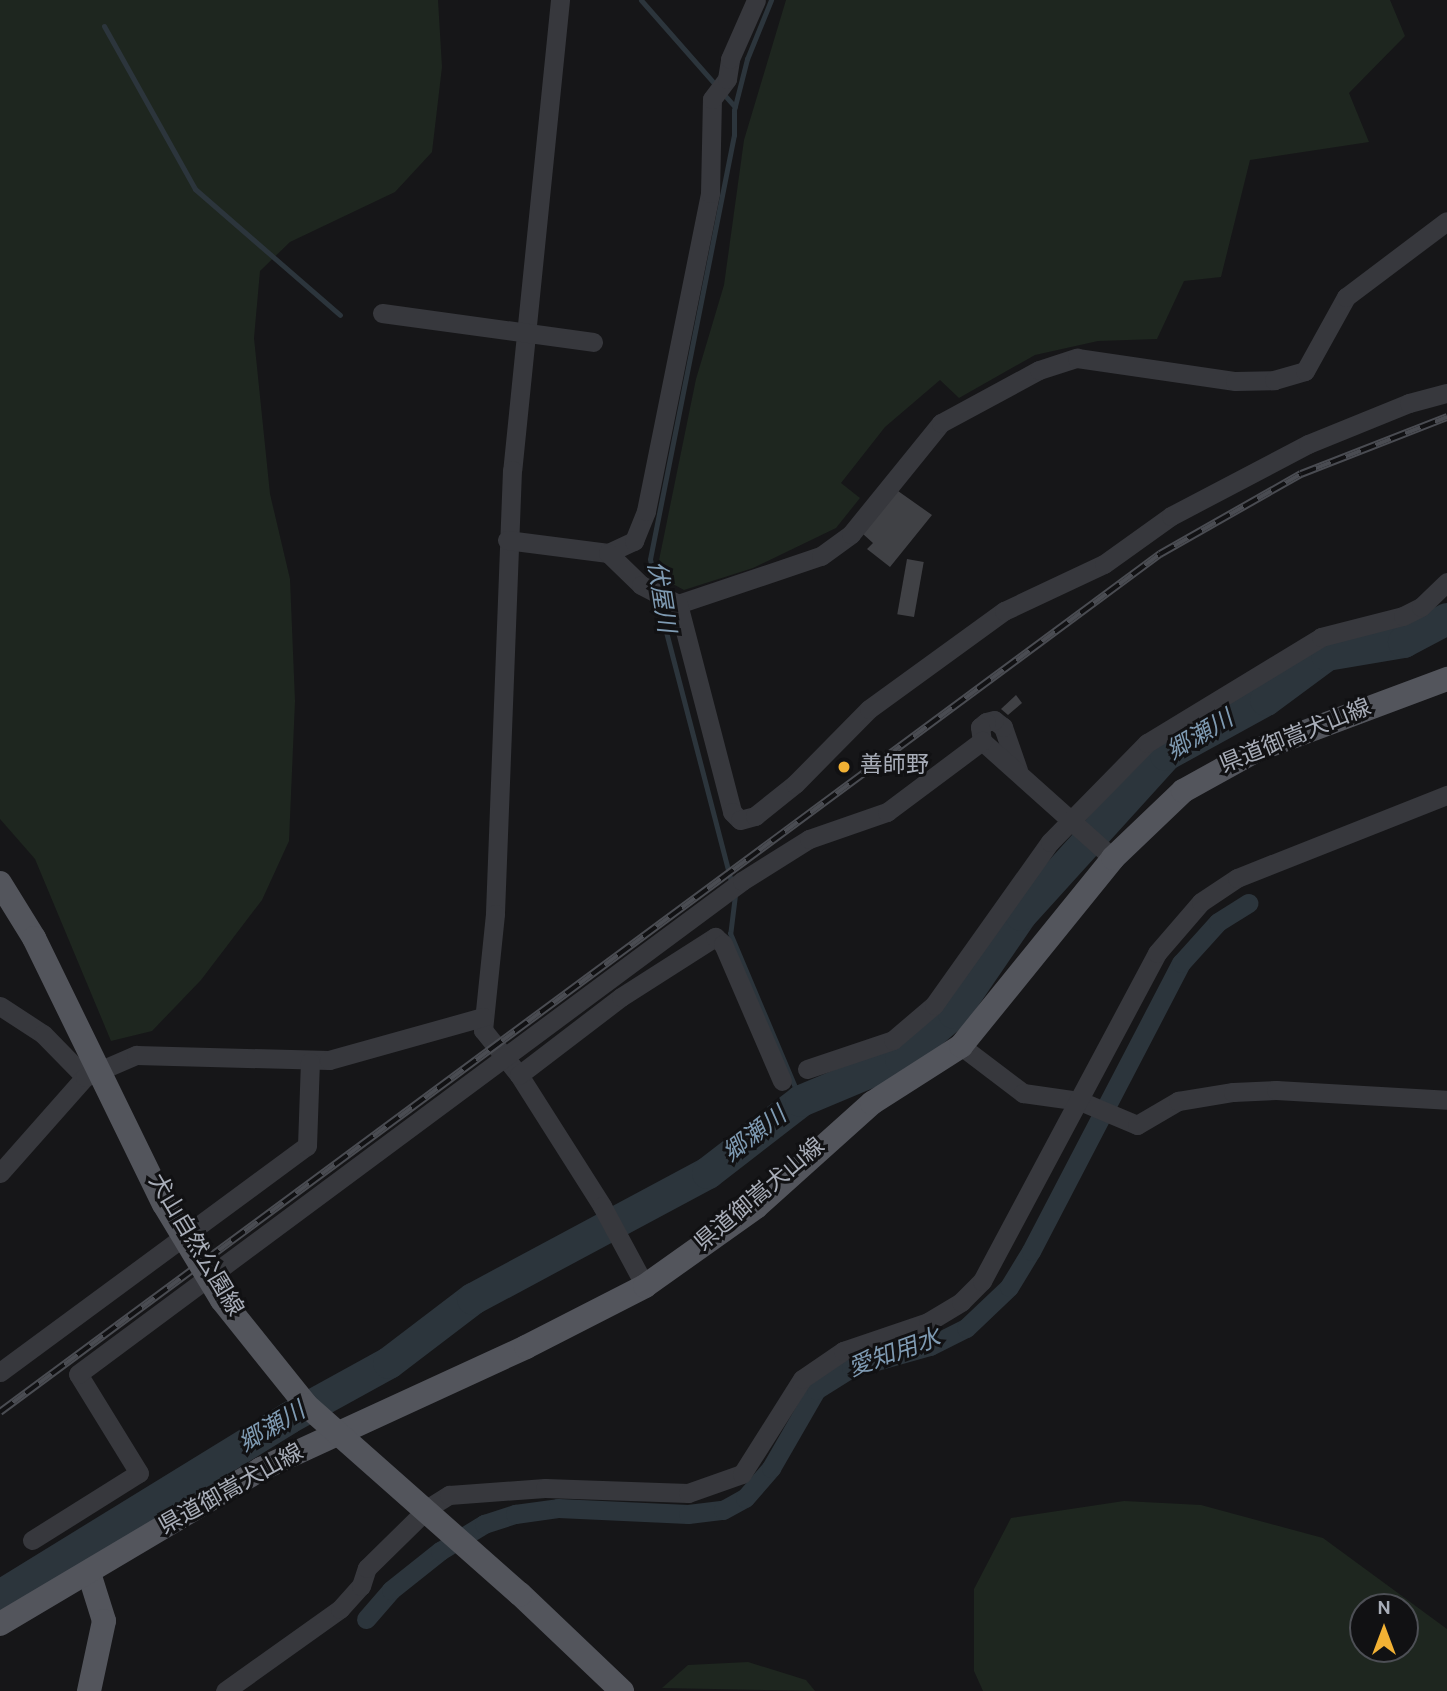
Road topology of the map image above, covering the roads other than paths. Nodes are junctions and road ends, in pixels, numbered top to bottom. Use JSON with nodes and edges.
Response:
{"nodes":[{"id":1,"x":560,"y":0,"type":"edge"},
{"id":2,"x":756,"y":0,"type":"edge"},
{"id":3,"x":1447,"y":221,"type":"edge"},
{"id":4,"x":382,"y":313,"type":"dead end"},
{"id":5,"x":527,"y":333,"type":"junction"},
{"id":6,"x":593,"y":342,"type":"dead end"},
{"id":7,"x":1447,"y":393,"type":"edge"},
{"id":8,"x":507,"y":540,"type":"junction"},
{"id":9,"x":608,"y":553,"type":"junction"},
{"id":10,"x":1447,"y":583,"type":"edge"},
{"id":11,"x":678,"y":604,"type":"junction"},
{"id":12,"x":1447,"y":678,"type":"edge"},
{"id":13,"x":1447,"y":795,"type":"edge"},
{"id":14,"x":1071,"y":817,"type":"junction"},
{"id":15,"x":1108,"y":853,"type":"junction"},
{"id":16,"x":0,"y":883,"type":"edge"},
{"id":17,"x":0,"y":1006,"type":"edge"},
{"id":18,"x":483,"y":1017,"type":"junction"},
{"id":19,"x":961,"y":1046,"type":"junction"},
{"id":20,"x":505,"y":1058,"type":"junction"},
{"id":21,"x":310,"y":1062,"type":"junction"},
{"id":22,"x":807,"y":1069,"type":"dead end"},
{"id":23,"x":519,"y":1075,"type":"junction"},
{"id":24,"x":85,"y":1077,"type":"junction"},
{"id":25,"x":782,"y":1081,"type":"dead end"},
{"id":26,"x":1447,"y":1100,"type":"edge"},
{"id":27,"x":1080,"y":1101,"type":"junction"},
{"id":28,"x":0,"y":1173,"type":"edge"},
{"id":29,"x":645,"y":1286,"type":"junction"},
{"id":30,"x":0,"y":1372,"type":"edge"},
{"id":31,"x":32,"y":1540,"type":"dead end"},
{"id":32,"x":89,"y":1573,"type":"junction"},
{"id":33,"x":0,"y":1624,"type":"edge"},
{"id":34,"x":89,"y":1691,"type":"edge"},
{"id":35,"x":225,"y":1691,"type":"edge"},
{"id":36,"x":622,"y":1691,"type":"edge"}],
"edges":[{"from":1,"to":5,"type":"street"},
{"from":2,"to":9,"type":"street"},
{"from":3,"to":11,"type":"street"},
{"from":4,"to":5,"type":"street"},
{"from":5,"to":6,"type":"street"},
{"from":5,"to":8,"type":"street"},
{"from":7,"to":11,"type":"street"},
{"from":8,"to":9,"type":"street"},
{"from":8,"to":18,"type":"street"},
{"from":9,"to":11,"type":"street"},
{"from":10,"to":14,"type":"street"},
{"from":12,"to":15,"type":"main road","name":"県道御嵩犬山線"},
{"from":13,"to":27,"type":"street"},
{"from":14,"to":15,"type":"street"},
{"from":14,"to":20,"type":"street"},
{"from":14,"to":22,"type":"street"},
{"from":15,"to":19,"type":"main road","name":"県道御嵩犬山線"},
{"from":16,"to":36,"type":"main road","name":"犬山自然公園線","bridge":true},
{"from":17,"to":24,"type":"street"},
{"from":18,"to":20,"type":"street"},
{"from":18,"to":21,"type":"street"},
{"from":19,"to":27,"type":"street"},
{"from":19,"to":29,"type":"main road","name":"県道御嵩犬山線"},
{"from":20,"to":23,"type":"street"},
{"from":20,"to":31,"type":"street"},
{"from":21,"to":24,"type":"street"},
{"from":21,"to":30,"type":"street"},
{"from":23,"to":25,"type":"street"},
{"from":23,"to":29,"type":"street"},
{"from":24,"to":28,"type":"street"},
{"from":26,"to":27,"type":"street"},
{"from":27,"to":35,"type":"street"},
{"from":29,"to":32,"type":"main road","name":"県道御嵩犬山線"},
{"from":32,"to":33,"type":"main road","name":"県道御嵩犬山線"},
{"from":32,"to":34,"type":"main road"}]}
